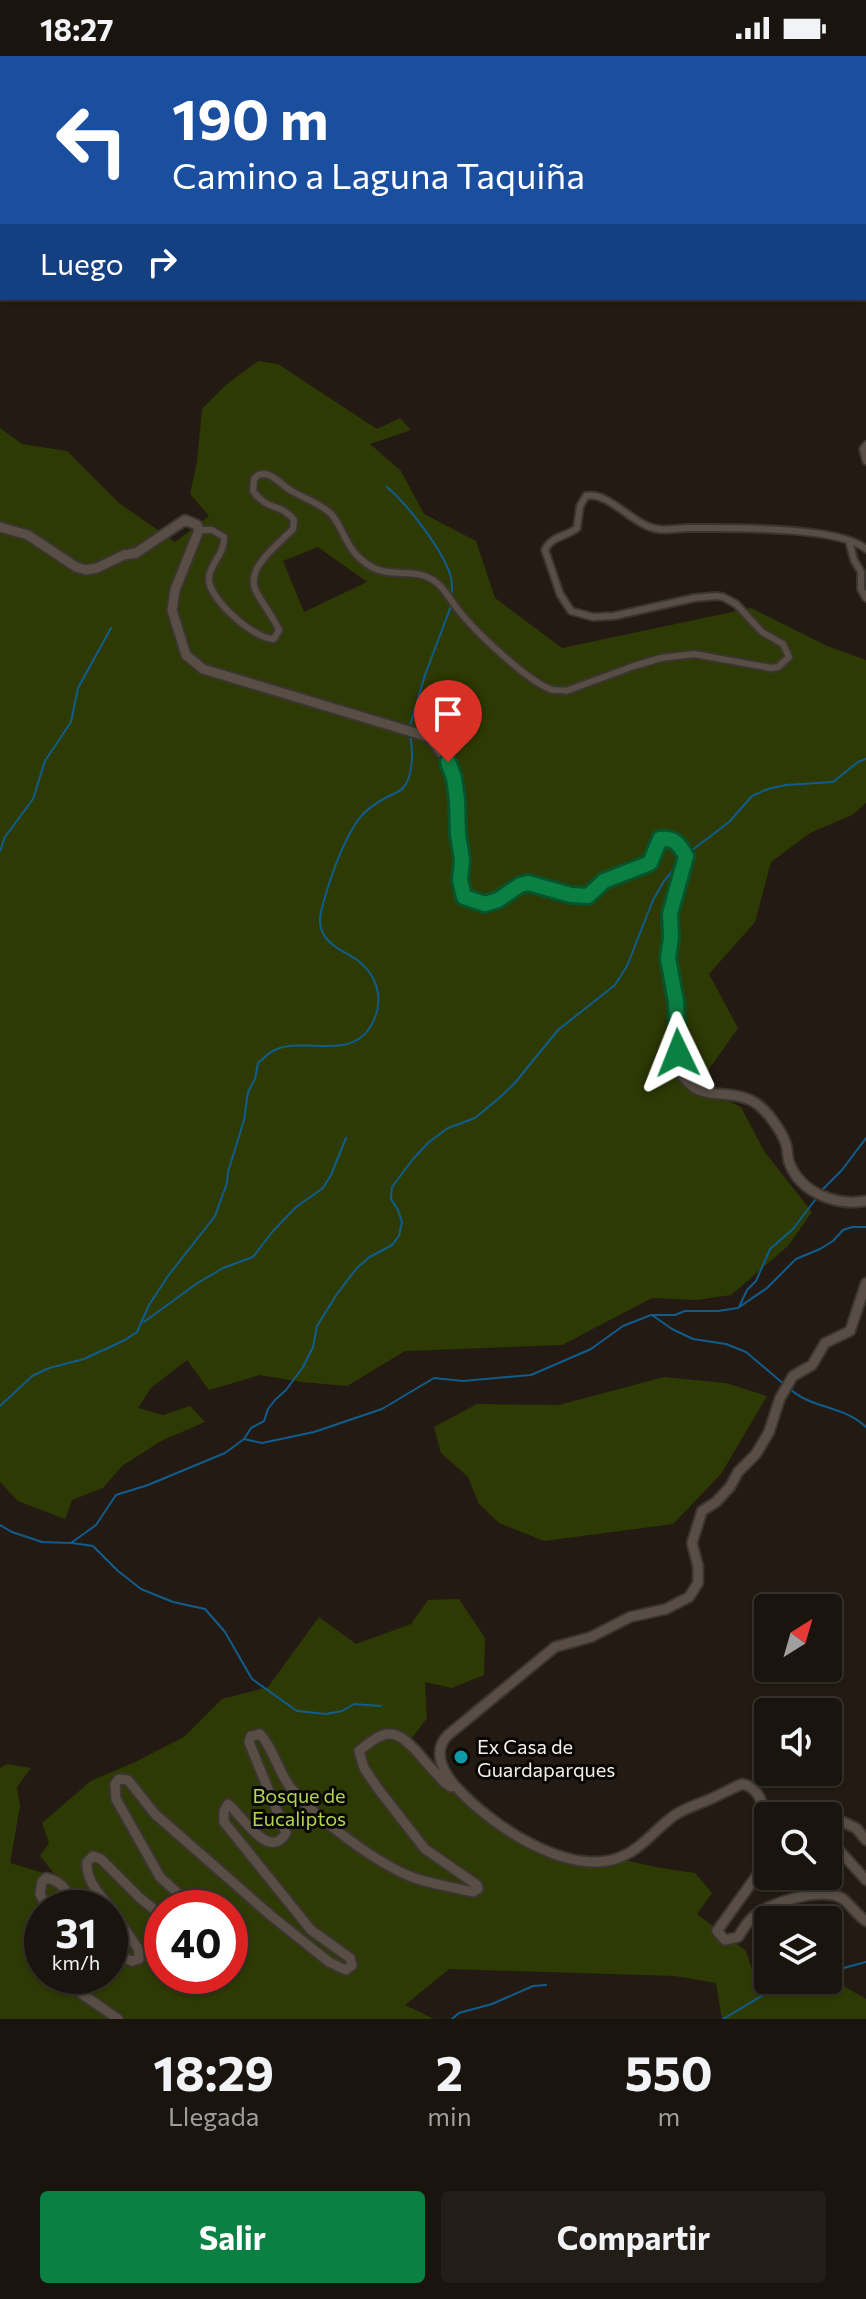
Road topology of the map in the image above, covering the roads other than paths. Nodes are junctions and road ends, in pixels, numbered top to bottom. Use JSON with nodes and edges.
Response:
{"nodes":[{"id":1,"x":866,"y":445,"type":"edge"},
{"id":2,"x":866,"y":461,"type":"edge"},
{"id":3,"x":0,"y":527,"type":"edge"},
{"id":4,"x":199,"y":530,"type":"junction"},
{"id":5,"x":849,"y":541,"type":"junction"},
{"id":6,"x":866,"y":549,"type":"edge"},
{"id":7,"x":866,"y":598,"type":"edge"},
{"id":8,"x":866,"y":1201,"type":"edge"},
{"id":9,"x":866,"y":1283,"type":"edge"},
{"id":10,"x":455,"y":1786,"type":"junction"},
{"id":11,"x":763,"y":1802,"type":"edge"},
{"id":12,"x":842,"y":1822,"type":"edge"},
{"id":13,"x":866,"y":1840,"type":"edge"},
{"id":14,"x":842,"y":1853,"type":"edge"},
{"id":15,"x":754,"y":1879,"type":"edge"},
{"id":16,"x":866,"y":1880,"type":"edge"},
{"id":17,"x":41,"y":1890,"type":"edge"},
{"id":18,"x":66,"y":1890,"type":"edge"},
{"id":19,"x":96,"y":1890,"type":"edge"},
{"id":20,"x":174,"y":1890,"type":"edge"},
{"id":21,"x":242,"y":1890,"type":"edge"},
{"id":22,"x":248,"y":1896,"type":"edge"},
{"id":23,"x":144,"y":1901,"type":"edge"},
{"id":24,"x":866,"y":1921,"type":"edge"},
{"id":25,"x":128,"y":1934,"type":"edge"},
{"id":26,"x":128,"y":1960,"type":"edge"},
{"id":27,"x":82,"y":1994,"type":"edge"},
{"id":28,"x":118,"y":2019,"type":"edge"}],
"edges":[{"from":1,"to":2,"type":"street"},
{"from":3,"to":4,"type":"street"},
{"from":4,"to":5,"type":"street"},
{"from":4,"to":8,"type":"street"},
{"from":5,"to":6,"type":"street"},
{"from":5,"to":7,"type":"street"},
{"from":9,"to":10,"type":"street"},
{"from":10,"to":11,"type":"street"},
{"from":10,"to":22,"type":"street"},
{"from":12,"to":13,"type":"street"},
{"from":14,"to":16,"type":"street"},
{"from":15,"to":24,"type":"street"},
{"from":17,"to":18,"type":"street"},
{"from":19,"to":23,"type":"street"},
{"from":20,"to":21,"type":"street"},
{"from":25,"to":26,"type":"street"},
{"from":27,"to":28,"type":"street"}]}
